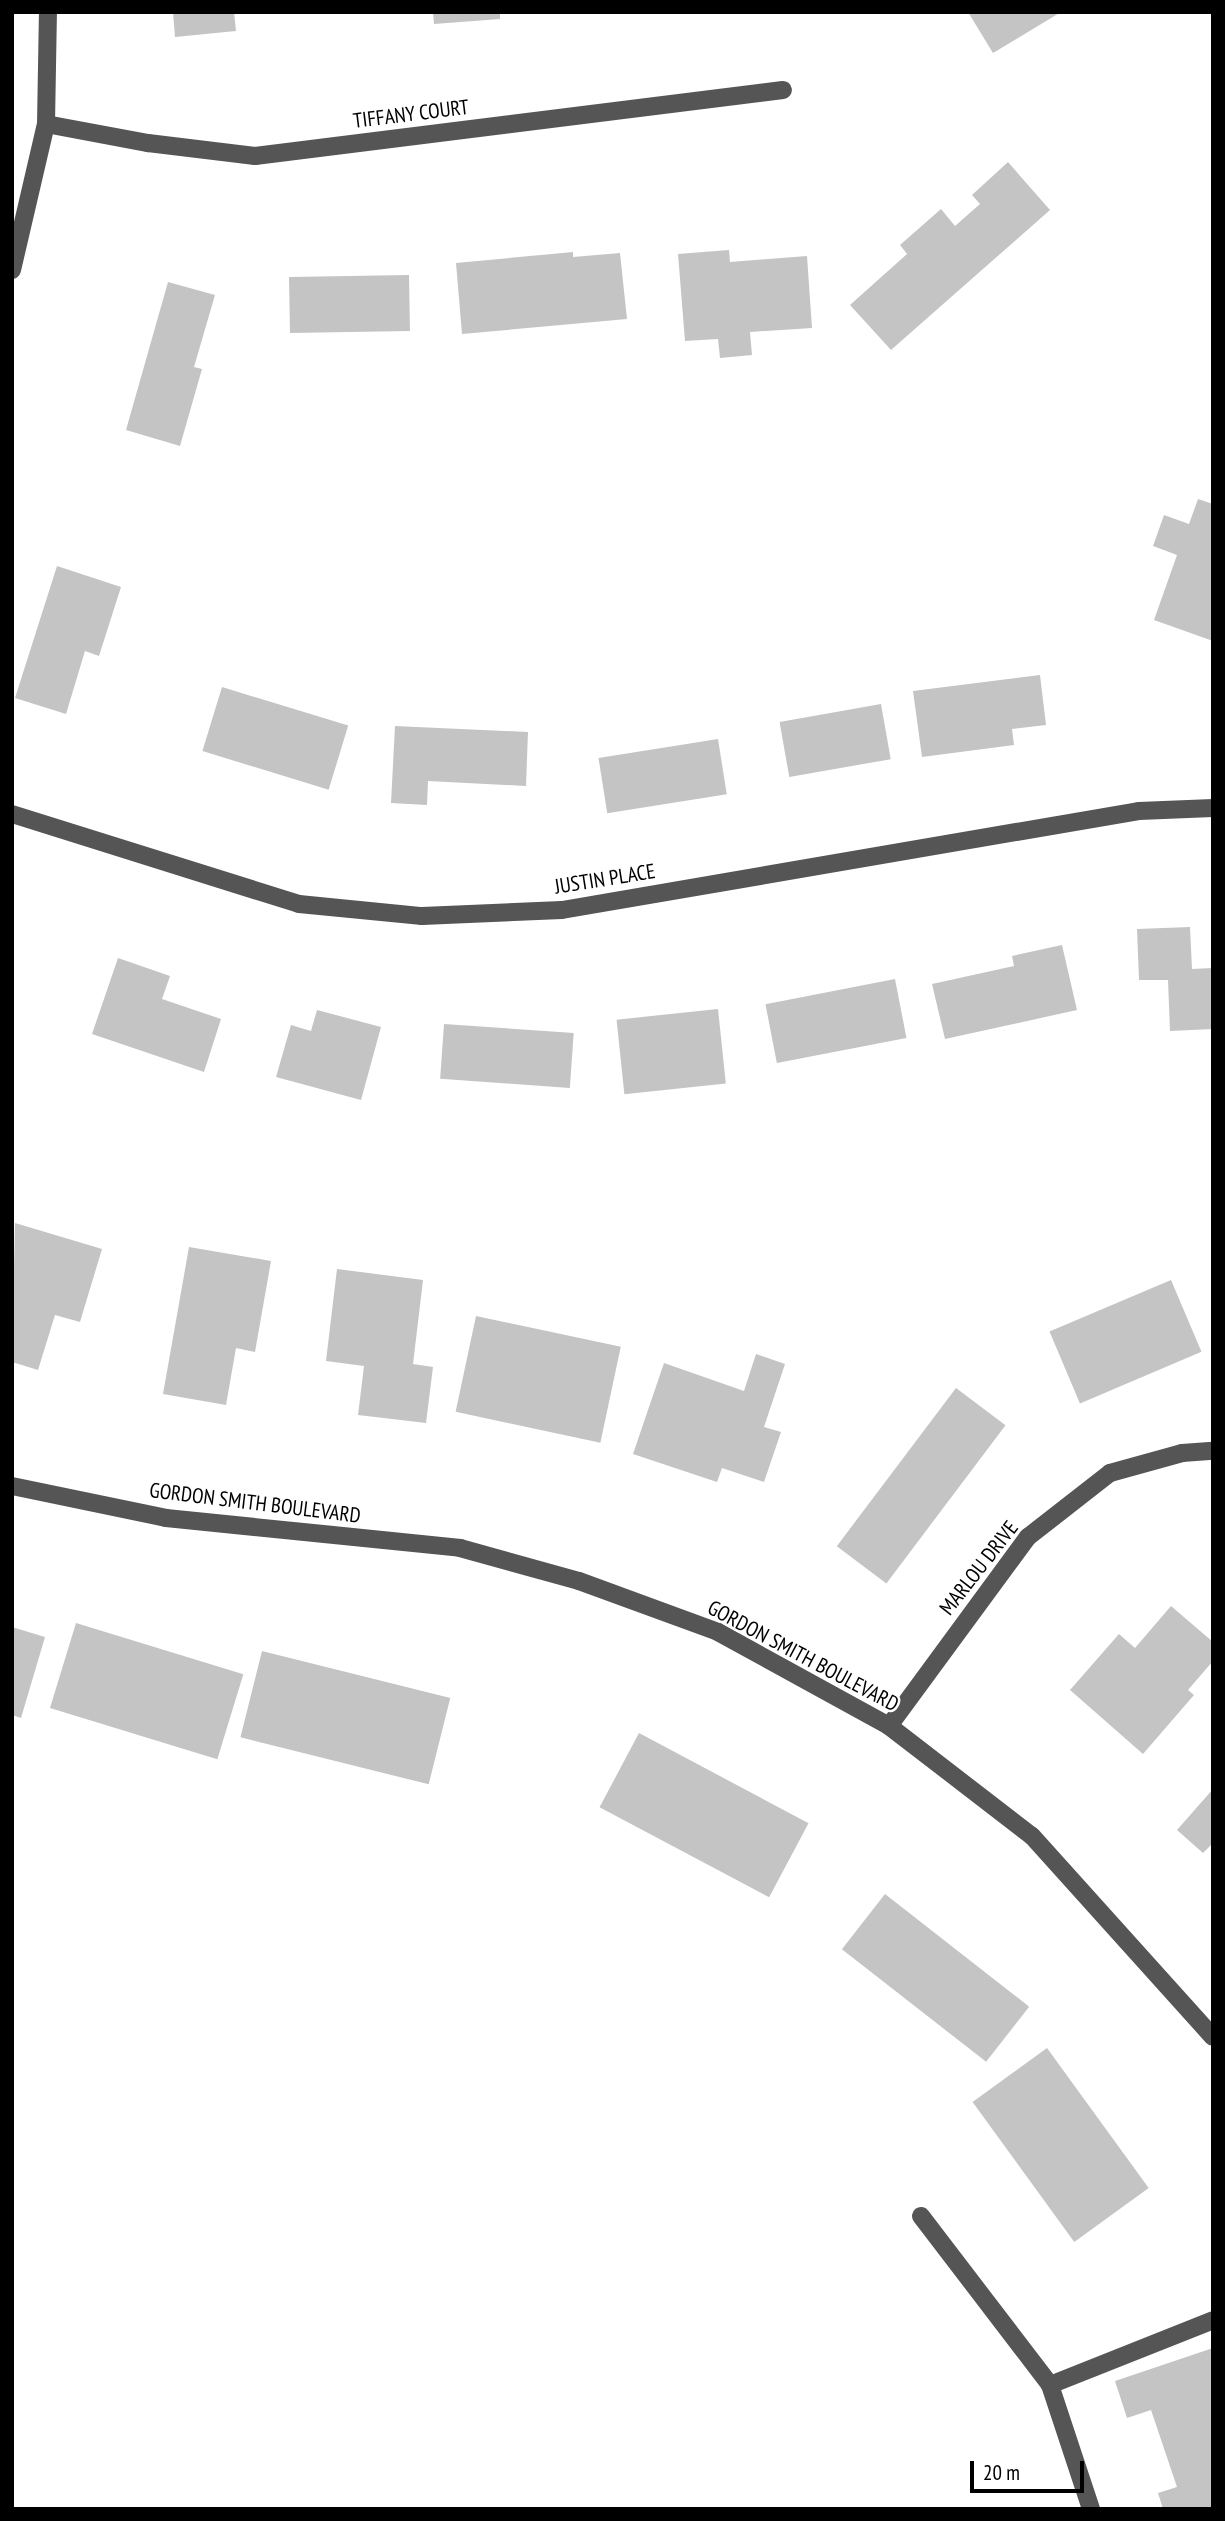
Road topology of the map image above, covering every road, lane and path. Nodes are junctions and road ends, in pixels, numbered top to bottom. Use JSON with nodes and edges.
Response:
{"nodes":[{"id":1,"x":48,"y":12,"type":"edge"},
{"id":2,"x":783,"y":90,"type":"dead end"},
{"id":3,"x":46,"y":124,"type":"junction"},
{"id":4,"x":12,"y":270,"type":"edge"},
{"id":5,"x":1213,"y":808,"type":"edge"},
{"id":6,"x":12,"y":814,"type":"edge"},
{"id":7,"x":1213,"y":1451,"type":"edge"},
{"id":8,"x":12,"y":1486,"type":"edge"},
{"id":9,"x":889,"y":1726,"type":"junction"},
{"id":10,"x":1213,"y":2037,"type":"edge"},
{"id":11,"x":921,"y":2216,"type":"dead end"},
{"id":12,"x":1213,"y":2320,"type":"edge"},
{"id":13,"x":1050,"y":2385,"type":"junction"},
{"id":14,"x":1091,"y":2509,"type":"edge"}],
"edges":[{"from":1,"to":3,"type":"street"},
{"from":2,"to":3,"type":"street","name":"TIFFANY COURT"},
{"from":3,"to":4,"type":"street"},
{"from":5,"to":6,"type":"street","name":"JUSTIN PLACE"},
{"from":7,"to":9,"type":"street","name":"MARLOU DRIVE"},
{"from":8,"to":9,"type":"street","name":"GORDON SMITH BOULEVARD"},
{"from":9,"to":10,"type":"street","name":"GORDON SMITH BOULEVARD"},
{"from":11,"to":13,"type":"street"},
{"from":12,"to":13,"type":"street"},
{"from":13,"to":14,"type":"street"}]}
